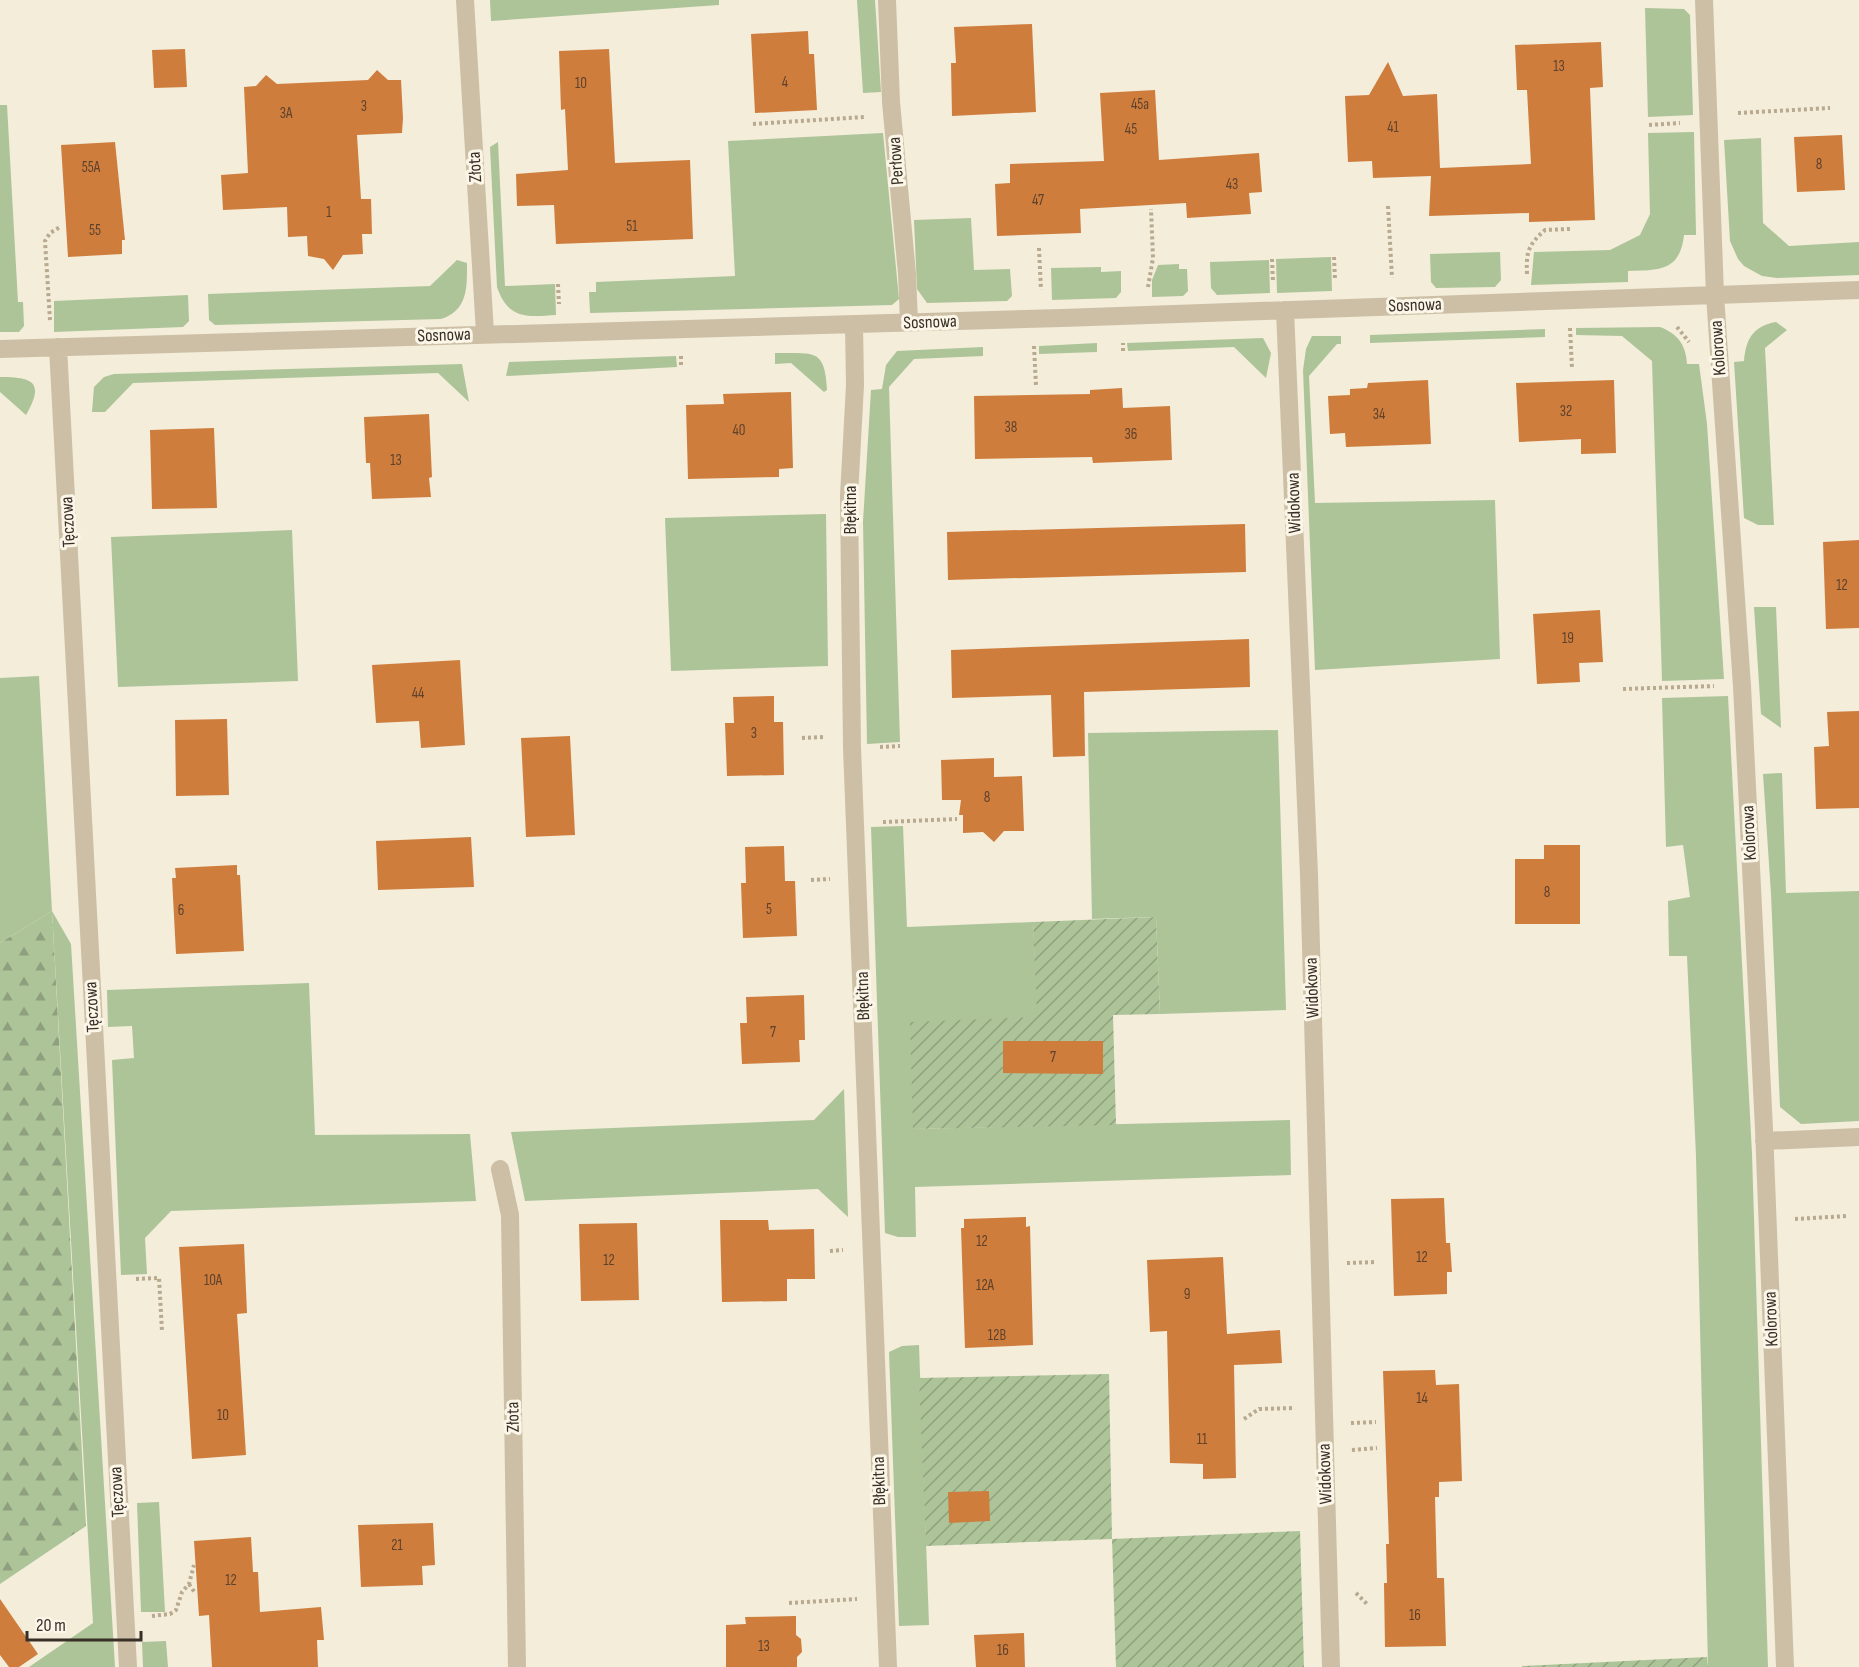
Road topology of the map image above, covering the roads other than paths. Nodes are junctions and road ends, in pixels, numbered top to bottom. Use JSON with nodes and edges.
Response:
{"nodes":[{"id":1,"x":465,"y":0,"type":"edge"},
{"id":2,"x":887,"y":0,"type":"edge"},
{"id":3,"x":1704,"y":0,"type":"edge"},
{"id":4,"x":1859,"y":290,"type":"edge"},
{"id":5,"x":1715,"y":295,"type":"junction"},
{"id":6,"x":1285,"y":310,"type":"junction"},
{"id":7,"x":909,"y":322,"type":"junction"},
{"id":8,"x":854,"y":324,"type":"junction"},
{"id":9,"x":485,"y":333,"type":"junction"},
{"id":10,"x":55,"y":347,"type":"junction"},
{"id":11,"x":0,"y":349,"type":"edge"},
{"id":12,"x":1859,"y":1137,"type":"edge"},
{"id":13,"x":1764,"y":1141,"type":"junction"},
{"id":14,"x":500,"y":1169,"type":"dead end"},
{"id":15,"x":128,"y":1667,"type":"edge"},
{"id":16,"x":517,"y":1667,"type":"edge"},
{"id":17,"x":888,"y":1667,"type":"edge"},
{"id":18,"x":1331,"y":1667,"type":"edge"},
{"id":19,"x":1785,"y":1667,"type":"edge"}],
"edges":[{"from":1,"to":9,"type":"street","name":"Złota"},
{"from":2,"to":7,"type":"street","name":"Perłowa"},
{"from":3,"to":5,"type":"street","name":"Kolorowa"},
{"from":4,"to":5,"type":"street","name":"Sosnowa"},
{"from":5,"to":6,"type":"street","name":"Sosnowa"},
{"from":5,"to":13,"type":"street","name":"Kolorowa"},
{"from":6,"to":7,"type":"street","name":"Sosnowa"},
{"from":6,"to":18,"type":"street","name":"Widokowa"},
{"from":7,"to":8,"type":"street","name":"Sosnowa"},
{"from":8,"to":9,"type":"street","name":"Sosnowa"},
{"from":8,"to":17,"type":"street","name":"Błękitna"},
{"from":9,"to":10,"type":"street","name":"Sosnowa"},
{"from":10,"to":11,"type":"street","name":"Sosnowa"},
{"from":10,"to":15,"type":"street","name":"Tęczowa"},
{"from":12,"to":13,"type":"street"},
{"from":13,"to":19,"type":"street","name":"Kolorowa"},
{"from":14,"to":16,"type":"street","name":"Złota"}]}
